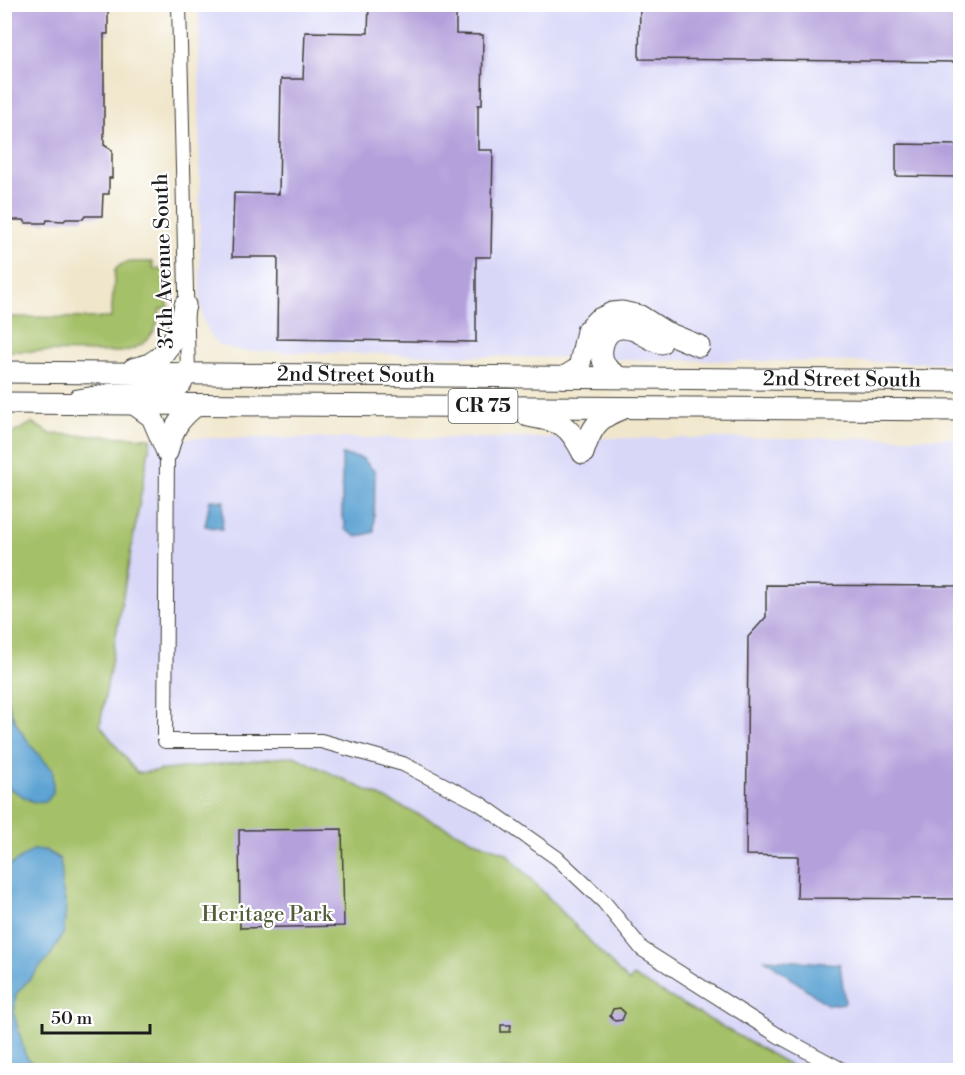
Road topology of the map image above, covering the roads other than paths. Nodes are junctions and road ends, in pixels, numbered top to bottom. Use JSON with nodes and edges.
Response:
{"nodes":[{"id":1,"x":179,"y":4,"type":"edge"},
{"id":2,"x":185,"y":304,"type":"junction"},
{"id":3,"x":4,"y":372,"type":"edge"},
{"id":4,"x":120,"y":373,"type":"junction"},
{"id":5,"x":188,"y":374,"type":"junction"},
{"id":6,"x":564,"y":377,"type":"junction"},
{"id":7,"x":619,"y":377,"type":"junction"},
{"id":8,"x":960,"y":381,"type":"edge"},
{"id":9,"x":4,"y":403,"type":"edge"},
{"id":10,"x":57,"y":403,"type":"junction"},
{"id":11,"x":134,"y":404,"type":"junction"},
{"id":12,"x":197,"y":405,"type":"junction"},
{"id":13,"x":490,"y":406,"type":"junction"},
{"id":14,"x":625,"y":408,"type":"junction"},
{"id":15,"x":960,"y":410,"type":"edge"},
{"id":16,"x":167,"y":452,"type":"junction"},
{"id":17,"x":842,"y":1071,"type":"edge"}],
"edges":[{"from":1,"to":2,"type":"street","name":"37th Avenue South"},
{"from":2,"to":4,"type":"main road"},
{"from":2,"to":5,"type":"street","name":"37th Avenue South"},
{"from":3,"to":4,"type":"main road","name":"2nd Street South","number":"CR 75"},
{"from":4,"to":5,"type":"main road","name":"2nd Street South","number":"CR 75"},
{"from":5,"to":6,"type":"main road","name":"2nd Street South","number":"CR 75"},
{"from":5,"to":10,"type":"street","name":"37th Avenue South"},
{"from":6,"to":7,"type":"main road","name":"2nd Street South","number":"CR 75"},
{"from":6,"to":7,"type":"main road"},
{"from":7,"to":8,"type":"main road","name":"2nd Street South","number":"CR 75"},
{"from":9,"to":10,"type":"main road","name":"2nd Street South","number":"CR 75"},
{"from":10,"to":11,"type":"main road","name":"2nd Street South","number":"CR 75"},
{"from":11,"to":12,"type":"main road","name":"2nd Street South","number":"CR 75"},
{"from":11,"to":16,"type":"main road"},
{"from":12,"to":13,"type":"main road","name":"2nd Street South","number":"CR 75"},
{"from":12,"to":16,"type":"main road"},
{"from":13,"to":14,"type":"main road","name":"2nd Street South","number":"CR 75"},
{"from":13,"to":14,"type":"main road"},
{"from":14,"to":15,"type":"main road","name":"2nd Street South","number":"CR 75"},
{"from":16,"to":17,"type":"street"}]}
